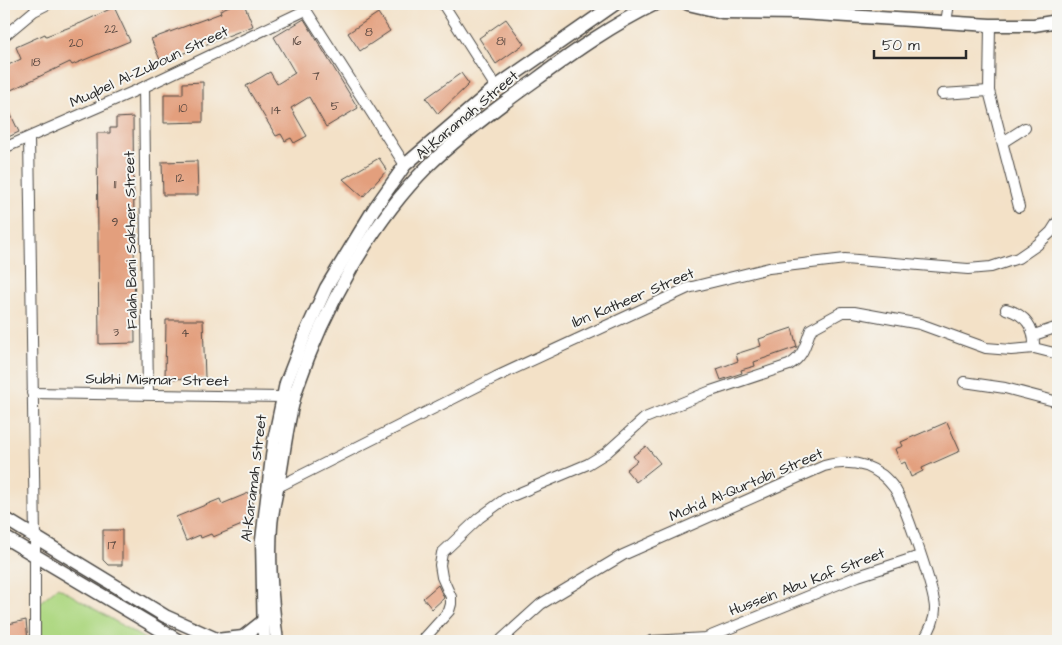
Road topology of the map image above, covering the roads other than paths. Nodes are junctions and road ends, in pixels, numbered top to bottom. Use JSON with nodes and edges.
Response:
{"nodes":[{"id":1,"x":48,"y":4,"type":"edge"},
{"id":2,"x":443,"y":4,"type":"edge"},
{"id":3,"x":615,"y":4,"type":"edge"},
{"id":4,"x":655,"y":4,"type":"edge"},
{"id":5,"x":688,"y":4,"type":"edge"},
{"id":6,"x":738,"y":4,"type":"edge"},
{"id":7,"x":949,"y":4,"type":"edge"},
{"id":8,"x":304,"y":7,"type":"edge"},
{"id":9,"x":766,"y":12,"type":"junction"},
{"id":10,"x":1058,"y":21,"type":"edge"},
{"id":11,"x":946,"y":22,"type":"junction"},
{"id":12,"x":990,"y":25,"type":"junction"},
{"id":13,"x":4,"y":36,"type":"edge"},
{"id":14,"x":144,"y":87,"type":"junction"},
{"id":15,"x":496,"y":88,"type":"junction"},
{"id":16,"x":989,"y":91,"type":"junction"},
{"id":17,"x":942,"y":94,"type":"dead end"},
{"id":18,"x":1025,"y":128,"type":"dead end"},
{"id":19,"x":29,"y":138,"type":"junction"},
{"id":20,"x":1003,"y":142,"type":"junction"},
{"id":21,"x":4,"y":148,"type":"edge"},
{"id":22,"x":405,"y":165,"type":"junction"},
{"id":23,"x":1019,"y":206,"type":"dead end"},
{"id":24,"x":1058,"y":221,"type":"edge"},
{"id":25,"x":1006,"y":308,"type":"dead end"},
{"id":26,"x":1058,"y":328,"type":"edge"},
{"id":27,"x":1034,"y":335,"type":"junction"},
{"id":28,"x":1034,"y":348,"type":"junction"},
{"id":29,"x":1058,"y":354,"type":"edge"},
{"id":30,"x":964,"y":382,"type":"dead end"},
{"id":31,"x":32,"y":393,"type":"junction"},
{"id":32,"x":148,"y":394,"type":"junction"},
{"id":33,"x":282,"y":397,"type":"junction"},
{"id":34,"x":1058,"y":402,"type":"edge"},
{"id":35,"x":272,"y":489,"type":"junction"},
{"id":36,"x":4,"y":518,"type":"edge"},
{"id":37,"x":4,"y":537,"type":"edge"},
{"id":38,"x":36,"y":540,"type":"junction"},
{"id":39,"x":920,"y":556,"type":"junction"},
{"id":40,"x":35,"y":557,"type":"junction"},
{"id":41,"x":262,"y":622,"type":"junction"},
{"id":42,"x":706,"y":640,"type":"edge"},
{"id":43,"x":35,"y":641,"type":"edge"},
{"id":44,"x":179,"y":641,"type":"edge"},
{"id":45,"x":219,"y":641,"type":"edge"},
{"id":46,"x":264,"y":641,"type":"edge"},
{"id":47,"x":277,"y":641,"type":"edge"},
{"id":48,"x":422,"y":641,"type":"edge"},
{"id":49,"x":500,"y":641,"type":"edge"},
{"id":50,"x":651,"y":641,"type":"edge"},
{"id":51,"x":923,"y":641,"type":"edge"}],
"edges":[{"from":1,"to":13,"type":"street"},
{"from":2,"to":15,"type":"street"},
{"from":3,"to":15,"type":"street","name":"Al-Karamah Street"},
{"from":4,"to":35,"type":"street","name":"Al-Karamah Street"},
{"from":5,"to":9,"type":"street"},
{"from":6,"to":9,"type":"street"},
{"from":7,"to":11,"type":"street"},
{"from":8,"to":14,"type":"street","name":"Muqbel Al-Zuboun Street"},
{"from":8,"to":22,"type":"street"},
{"from":9,"to":11,"type":"street"},
{"from":10,"to":12,"type":"street"},
{"from":11,"to":12,"type":"street"},
{"from":12,"to":16,"type":"street"},
{"from":14,"to":19,"type":"street","name":"Muqbel Al-Zuboun Street"},
{"from":14,"to":32,"type":"street","name":"Falah Bani Sakher Street"},
{"from":15,"to":22,"type":"street","name":"Al-Karamah Street"},
{"from":16,"to":17,"type":"street"},
{"from":16,"to":20,"type":"street"},
{"from":18,"to":20,"type":"street"},
{"from":19,"to":21,"type":"street","name":"Muqbel Al-Zuboun Street"},
{"from":19,"to":31,"type":"street"},
{"from":20,"to":23,"type":"street"},
{"from":22,"to":33,"type":"street","name":"Al-Karamah Street"},
{"from":24,"to":35,"type":"street","name":"Ibn Katheer Street"},
{"from":25,"to":27,"type":"street"},
{"from":26,"to":27,"type":"street"},
{"from":27,"to":28,"type":"street"},
{"from":28,"to":29,"type":"street"},
{"from":28,"to":48,"type":"street"},
{"from":30,"to":34,"type":"street"},
{"from":31,"to":32,"type":"street","name":"Subhi Mismar Street"},
{"from":31,"to":38,"type":"street"},
{"from":32,"to":33,"type":"street","name":"Subhi Mismar Street"},
{"from":33,"to":35,"type":"street","name":"Al-Karamah Street"},
{"from":35,"to":41,"type":"street","name":"Al-Karamah Street"},
{"from":35,"to":47,"type":"street","name":"Al-Karamah Street"},
{"from":36,"to":38,"type":"street"},
{"from":37,"to":40,"type":"street"},
{"from":38,"to":40,"type":"street"},
{"from":38,"to":45,"type":"street"},
{"from":39,"to":42,"type":"street","name":"Hussein Abu Kaf Street"},
{"from":39,"to":49,"type":"street","name":"Moh'd Al-Qurtobi Street"},
{"from":39,"to":51,"type":"street","name":"Moh'd Al-Qurtobi Street"},
{"from":40,"to":43,"type":"street"},
{"from":40,"to":44,"type":"street"},
{"from":41,"to":45,"type":"street"},
{"from":41,"to":46,"type":"street","name":"Al-Karamah Street"},
{"from":42,"to":50,"type":"street","name":"Hussein Abu Kaf Street"}]}
